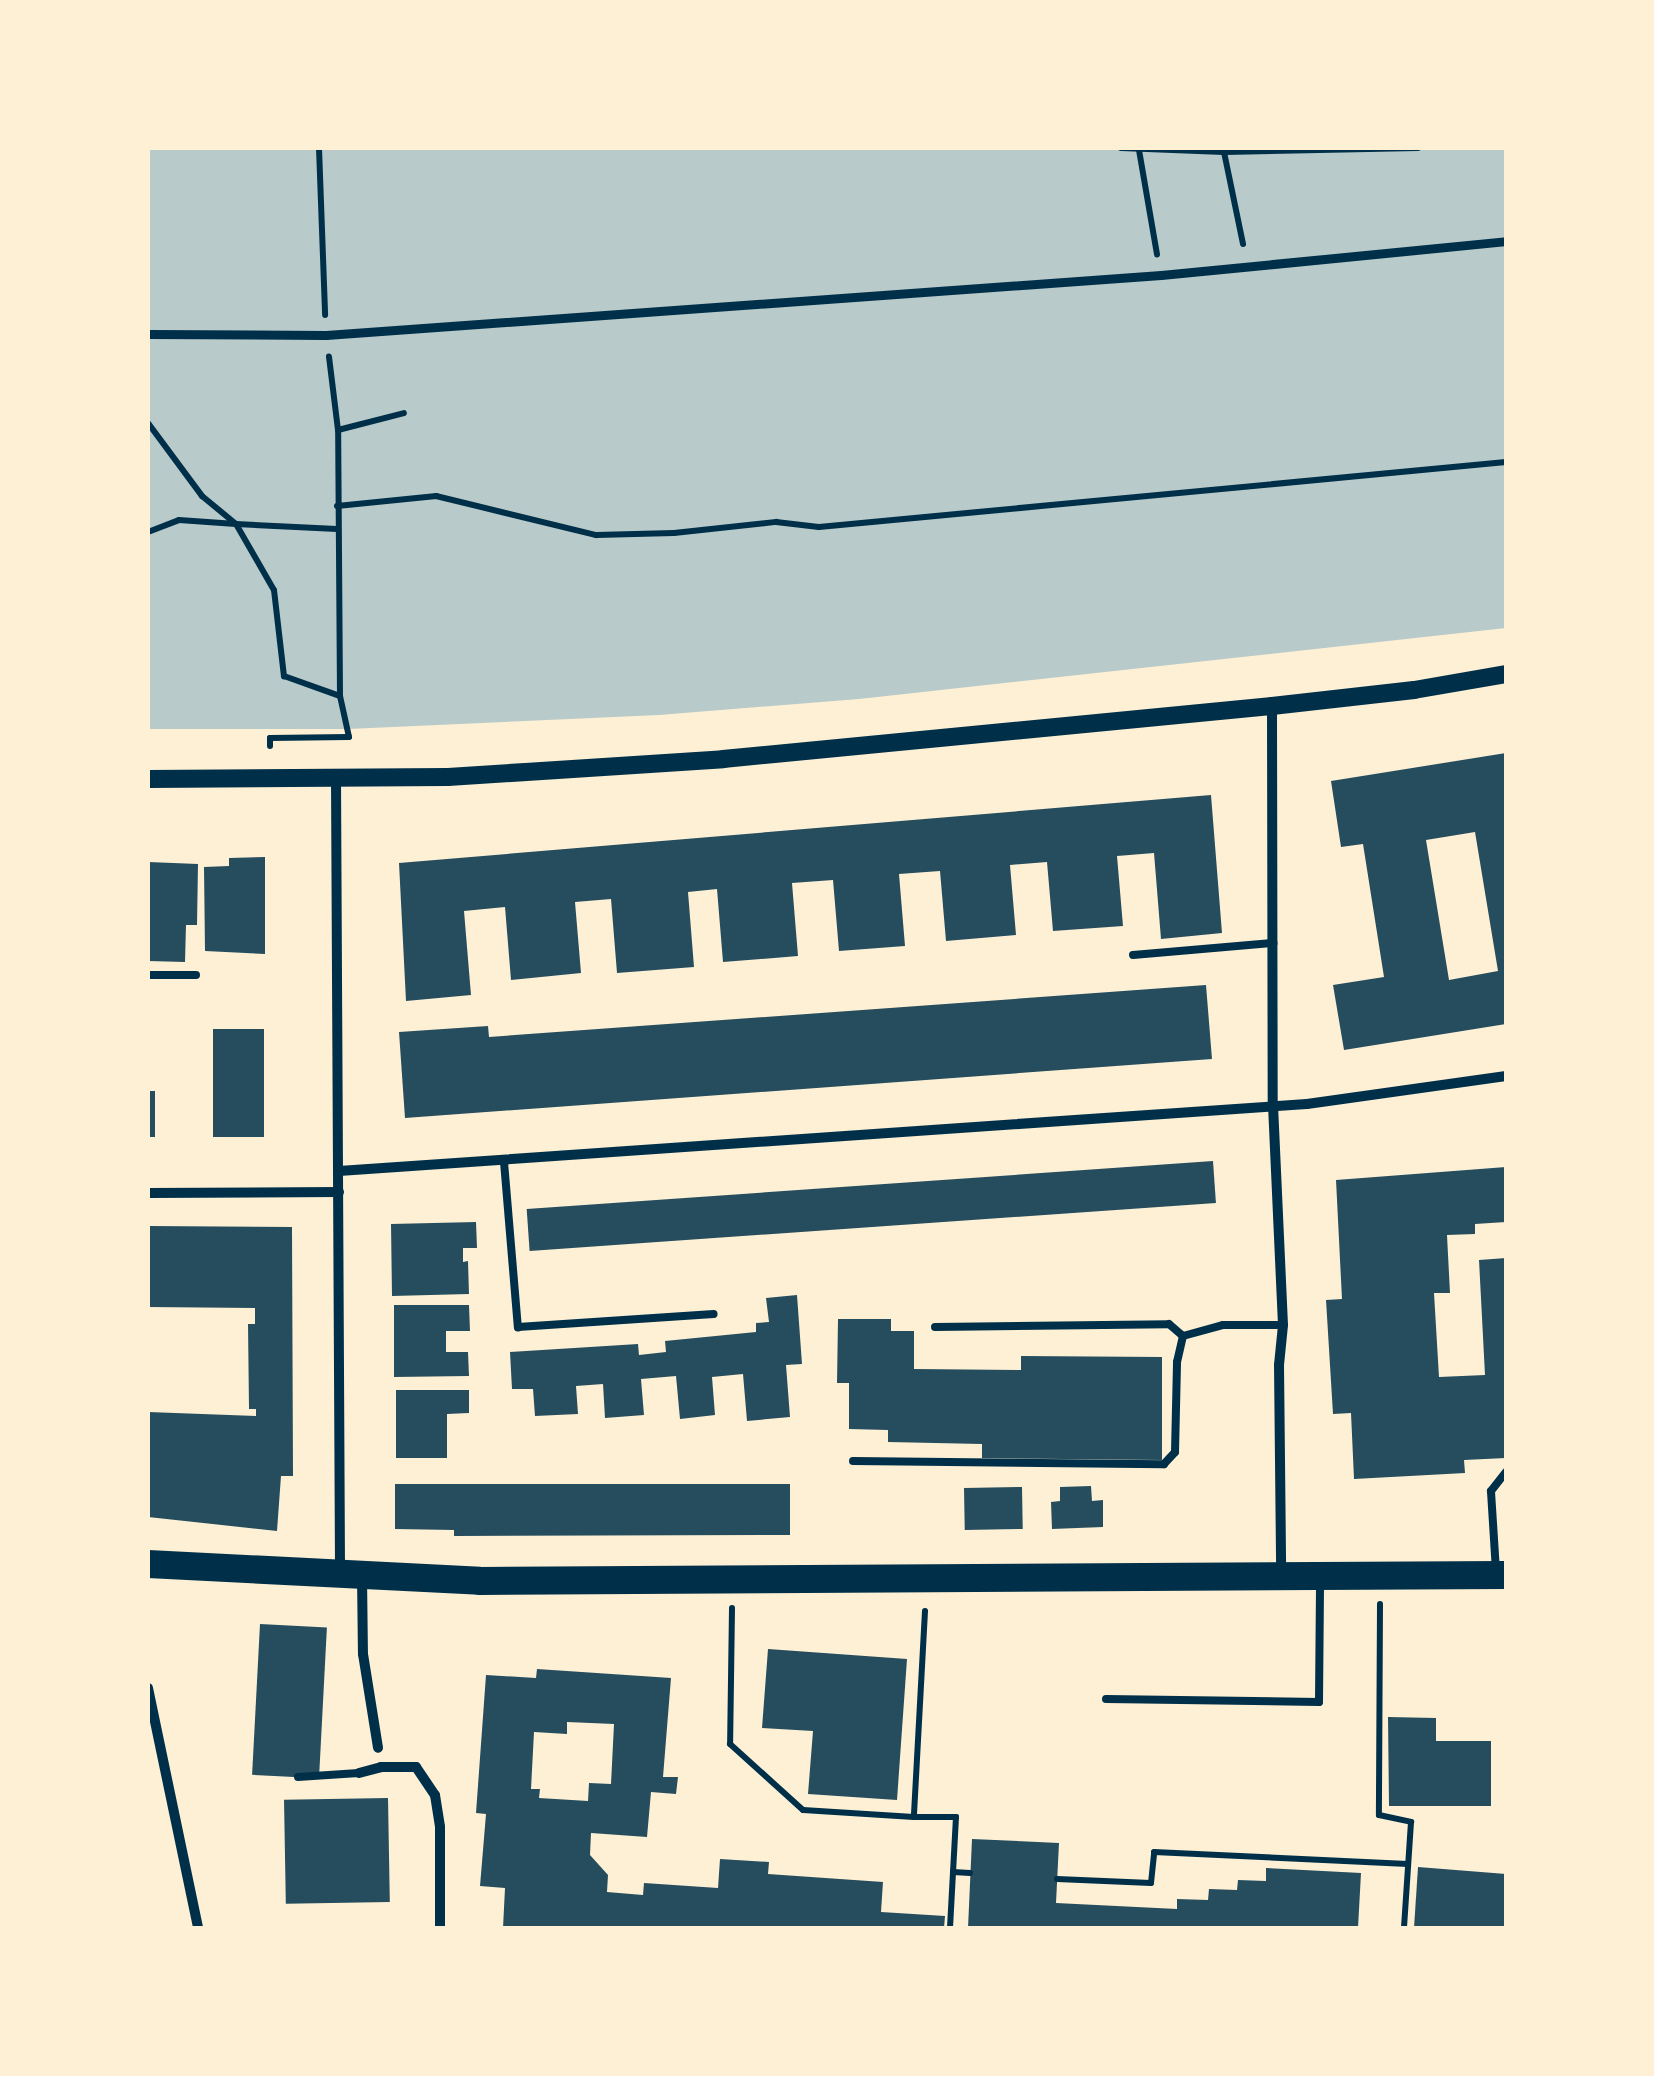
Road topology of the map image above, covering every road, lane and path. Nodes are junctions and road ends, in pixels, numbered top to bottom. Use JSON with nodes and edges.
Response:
{"nodes":[{"id":1,"x":319,"y":148,"type":"edge"},
{"id":2,"x":1122,"y":148,"type":"edge"},
{"id":3,"x":1418,"y":148,"type":"edge"},
{"id":4,"x":1156,"y":149,"type":"edge"},
{"id":5,"x":1139,"y":150,"type":"edge"},
{"id":6,"x":1224,"y":152,"type":"junction"},
{"id":7,"x":1506,"y":241,"type":"edge"},
{"id":8,"x":1247,"y":267,"type":"junction"},
{"id":9,"x":1161,"y":275,"type":"junction"},
{"id":10,"x":148,"y":334,"type":"edge"},
{"id":11,"x":326,"y":335,"type":"junction"},
{"id":12,"x":404,"y":413,"type":"dead end"},
{"id":13,"x":148,"y":423,"type":"edge"},
{"id":14,"x":338,"y":430,"type":"junction"},
{"id":15,"x":1506,"y":462,"type":"edge"},
{"id":16,"x":337,"y":506,"type":"junction"},
{"id":17,"x":236,"y":524,"type":"junction"},
{"id":18,"x":337,"y":529,"type":"junction"},
{"id":19,"x":148,"y":532,"type":"edge"},
{"id":20,"x":1506,"y":674,"type":"edge"},
{"id":21,"x":340,"y":696,"type":"junction"},
{"id":22,"x":1272,"y":706,"type":"junction"},
{"id":23,"x":270,"y":746,"type":"dead end"},
{"id":24,"x":336,"y":778,"type":"junction"},
{"id":25,"x":148,"y":779,"type":"edge"},
{"id":26,"x":1273,"y":943,"type":"junction"},
{"id":27,"x":1133,"y":955,"type":"dead end"},
{"id":28,"x":148,"y":975,"type":"edge"},
{"id":29,"x":196,"y":975,"type":"dead end"},
{"id":30,"x":1506,"y":1076,"type":"edge"},
{"id":31,"x":1273,"y":1104,"type":"junction"},
{"id":32,"x":504,"y":1162,"type":"junction"},
{"id":33,"x":339,"y":1171,"type":"junction"},
{"id":34,"x":339,"y":1192,"type":"junction"},
{"id":35,"x":148,"y":1193,"type":"edge"},
{"id":36,"x":714,"y":1314,"type":"dead end"},
{"id":37,"x":1283,"y":1325,"type":"junction"},
{"id":38,"x":936,"y":1327,"type":"dead end"},
{"id":39,"x":1183,"y":1336,"type":"junction"},
{"id":40,"x":853,"y":1461,"type":"dead end"},
{"id":41,"x":1506,"y":1472,"type":"edge"},
{"id":42,"x":148,"y":1564,"type":"edge"},
{"id":43,"x":351,"y":1574,"type":"junction"},
{"id":44,"x":1501,"y":1575,"type":"edge"},
{"id":45,"x":1281,"y":1578,"type":"junction"},
{"id":46,"x":1380,"y":1578,"type":"junction"},
{"id":47,"x":1320,"y":1579,"type":"junction"},
{"id":48,"x":926,"y":1580,"type":"junction"},
{"id":49,"x":732,"y":1582,"type":"junction"},
{"id":50,"x":148,"y":1688,"type":"edge"},
{"id":51,"x":1106,"y":1699,"type":"dead end"},
{"id":52,"x":378,"y":1748,"type":"dead end"},
{"id":53,"x":359,"y":1772,"type":"joint"},
{"id":54,"x":298,"y":1777,"type":"dead end"},
{"id":55,"x":914,"y":1817,"type":"junction"},
{"id":56,"x":1408,"y":1864,"type":"junction"},
{"id":57,"x":953,"y":1872,"type":"junction"},
{"id":58,"x":970,"y":1873,"type":"dead end"},
{"id":59,"x":1057,"y":1879,"type":"dead end"},
{"id":60,"x":198,"y":1928,"type":"edge"},
{"id":61,"x":440,"y":1928,"type":"edge"},
{"id":62,"x":950,"y":1928,"type":"edge"},
{"id":63,"x":1404,"y":1928,"type":"edge"}],
"edges":[{"from":1,"to":11,"type":"path"},
{"from":2,"to":5,"type":"path"},
{"from":3,"to":6,"type":"path"},
{"from":4,"to":5,"type":"path"},
{"from":4,"to":6,"type":"path"},
{"from":5,"to":9,"type":"path"},
{"from":6,"to":8,"type":"path"},
{"from":7,"to":8,"type":"street"},
{"from":8,"to":9,"type":"street"},
{"from":9,"to":11,"type":"street"},
{"from":10,"to":11,"type":"street"},
{"from":11,"to":14,"type":"path"},
{"from":12,"to":14,"type":"path"},
{"from":13,"to":17,"type":"path"},
{"from":14,"to":16,"type":"path"},
{"from":15,"to":16,"type":"path"},
{"from":16,"to":18,"type":"path"},
{"from":17,"to":18,"type":"path"},
{"from":17,"to":19,"type":"path"},
{"from":17,"to":21,"type":"path"},
{"from":18,"to":21,"type":"path"},
{"from":20,"to":22,"type":"street"},
{"from":21,"to":23,"type":"path"},
{"from":22,"to":24,"type":"street"},
{"from":22,"to":26,"type":"street"},
{"from":24,"to":25,"type":"street"},
{"from":24,"to":33,"type":"street"},
{"from":26,"to":27,"type":"lane"},
{"from":26,"to":31,"type":"street"},
{"from":28,"to":29,"type":"lane"},
{"from":30,"to":31,"type":"street"},
{"from":31,"to":32,"type":"street"},
{"from":31,"to":37,"type":"street"},
{"from":32,"to":33,"type":"street"},
{"from":32,"to":36,"type":"lane"},
{"from":33,"to":34,"type":"street"},
{"from":34,"to":35,"type":"street"},
{"from":34,"to":43,"type":"street"},
{"from":37,"to":39,"type":"lane"},
{"from":37,"to":45,"type":"street"},
{"from":38,"to":39,"type":"lane"},
{"from":39,"to":40,"type":"lane"},
{"from":41,"to":44,"type":"lane"},
{"from":42,"to":43,"type":"highway"},
{"from":43,"to":49,"type":"highway"},
{"from":43,"to":52,"type":"street"},
{"from":44,"to":46,"type":"highway"},
{"from":45,"to":47,"type":"highway"},
{"from":45,"to":48,"type":"highway"},
{"from":46,"to":47,"type":"highway"},
{"from":46,"to":56,"type":"path"},
{"from":47,"to":51,"type":"lane"},
{"from":48,"to":49,"type":"highway"},
{"from":48,"to":55,"type":"path"},
{"from":49,"to":55,"type":"path"},
{"from":50,"to":60,"type":"street"},
{"from":53,"to":54,"type":"lane"},
{"from":53,"to":61,"type":"street"},
{"from":55,"to":57,"type":"path"},
{"from":56,"to":59,"type":"path"},
{"from":56,"to":63,"type":"path"},
{"from":57,"to":58,"type":"path"},
{"from":57,"to":62,"type":"path"}]}
